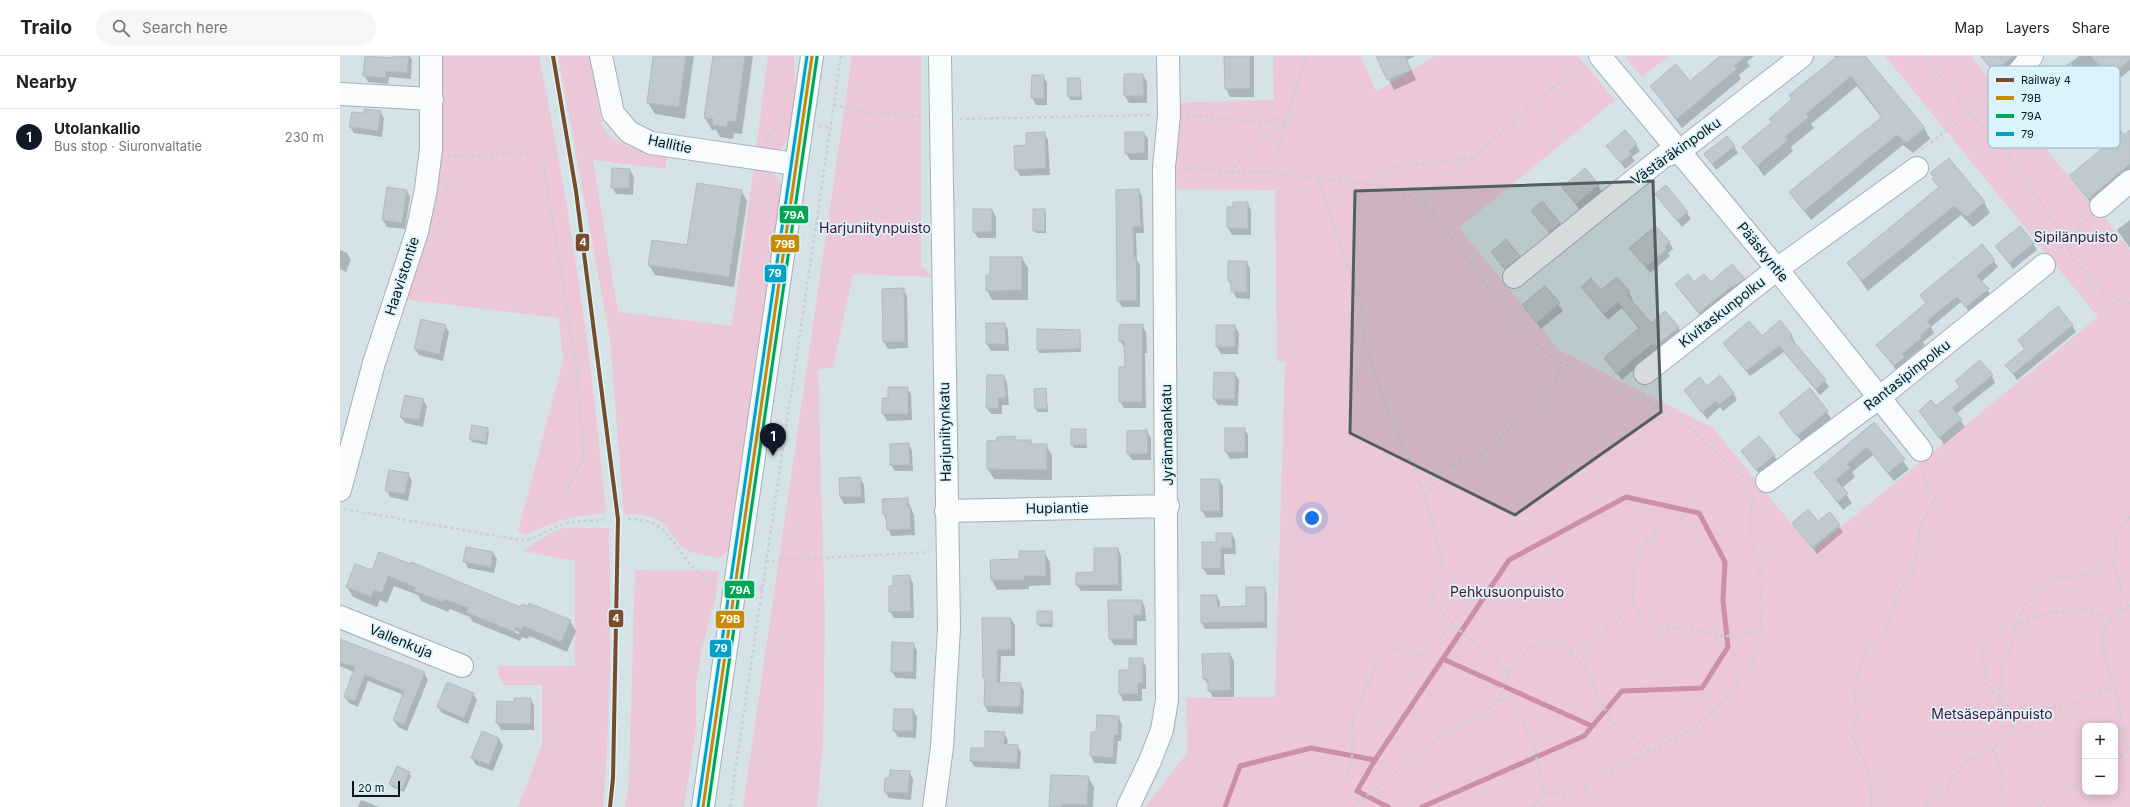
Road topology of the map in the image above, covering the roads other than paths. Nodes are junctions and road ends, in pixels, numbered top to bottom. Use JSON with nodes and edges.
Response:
{"nodes":[{"id":1,"x":431,"y":56,"type":"edge"},
{"id":2,"x":601,"y":56,"type":"edge"},
{"id":3,"x":812,"y":56,"type":"edge"},
{"id":4,"x":940,"y":56,"type":"edge"},
{"id":5,"x":1168,"y":56,"type":"edge"},
{"id":6,"x":1802,"y":56,"type":"edge"},
{"id":7,"x":2032,"y":56,"type":"edge"},
{"id":8,"x":1592,"y":58,"type":"edge"},
{"id":9,"x":2024,"y":66,"type":"edge"},
{"id":10,"x":340,"y":94,"type":"edge"},
{"id":11,"x":432,"y":99,"type":"junction"},
{"id":12,"x":1680,"y":151,"type":"junction"},
{"id":13,"x":795,"y":164,"type":"junction"},
{"id":14,"x":1916,"y":168,"type":"road end"},
{"id":15,"x":2130,"y":181,"type":"edge"},
{"id":16,"x":2101,"y":206,"type":"road end"},
{"id":17,"x":2044,"y":265,"type":"road end"},
{"id":18,"x":1777,"y":269,"type":"junction"},
{"id":19,"x":1514,"y":277,"type":"dead end"},
{"id":20,"x":1645,"y":373,"type":"dead end"},
{"id":21,"x":1880,"y":397,"type":"junction"},
{"id":22,"x":1921,"y":450,"type":"road end"},
{"id":23,"x":1758,"y":481,"type":"road end"},
{"id":24,"x":340,"y":490,"type":"edge"},
{"id":25,"x":1168,"y":506,"type":"junction"},
{"id":26,"x":946,"y":511,"type":"junction"},
{"id":27,"x":340,"y":617,"type":"edge"},
{"id":28,"x":462,"y":666,"type":"dead end"},
{"id":29,"x":703,"y":807,"type":"edge"},
{"id":30,"x":934,"y":807,"type":"edge"},
{"id":31,"x":1128,"y":807,"type":"edge"}],
"edges":[{"from":1,"to":11,"type":"street","name":"Haavistontie"},
{"from":2,"to":13,"type":"street","name":"Hallitie"},
{"from":3,"to":13,"type":"street"},
{"from":4,"to":26,"type":"street","name":"Harjuniitynkatu"},
{"from":5,"to":25,"type":"street","name":"Jyränmaankatu"},
{"from":6,"to":12,"type":"street","name":"Västäräkinpolku"},
{"from":7,"to":9,"type":"street"},
{"from":8,"to":12,"type":"street","name":"Pääskyntie"},
{"from":10,"to":11,"type":"street"},
{"from":11,"to":24,"type":"street","name":"Haavistontie"},
{"from":12,"to":18,"type":"street","name":"Pääskyntie"},
{"from":12,"to":19,"type":"street","name":"Västäräkinpolku"},
{"from":13,"to":29,"type":"street"},
{"from":14,"to":18,"type":"street","name":"Kivitaskunpolku"},
{"from":15,"to":16,"type":"street"},
{"from":17,"to":21,"type":"street","name":"Rantasipinpolku"},
{"from":18,"to":20,"type":"street","name":"Kivitaskunpolku"},
{"from":18,"to":21,"type":"street","name":"Pääskyntie"},
{"from":21,"to":22,"type":"street","name":"Pääskyntie"},
{"from":21,"to":23,"type":"street","name":"Rantasipinpolku"},
{"from":25,"to":26,"type":"street","name":"Hupiantie"},
{"from":25,"to":31,"type":"street","name":"Jyränmaankatu"},
{"from":26,"to":30,"type":"street","name":"Harjuniitynkatu"},
{"from":27,"to":28,"type":"street","name":"Vallenkuja"}]}
